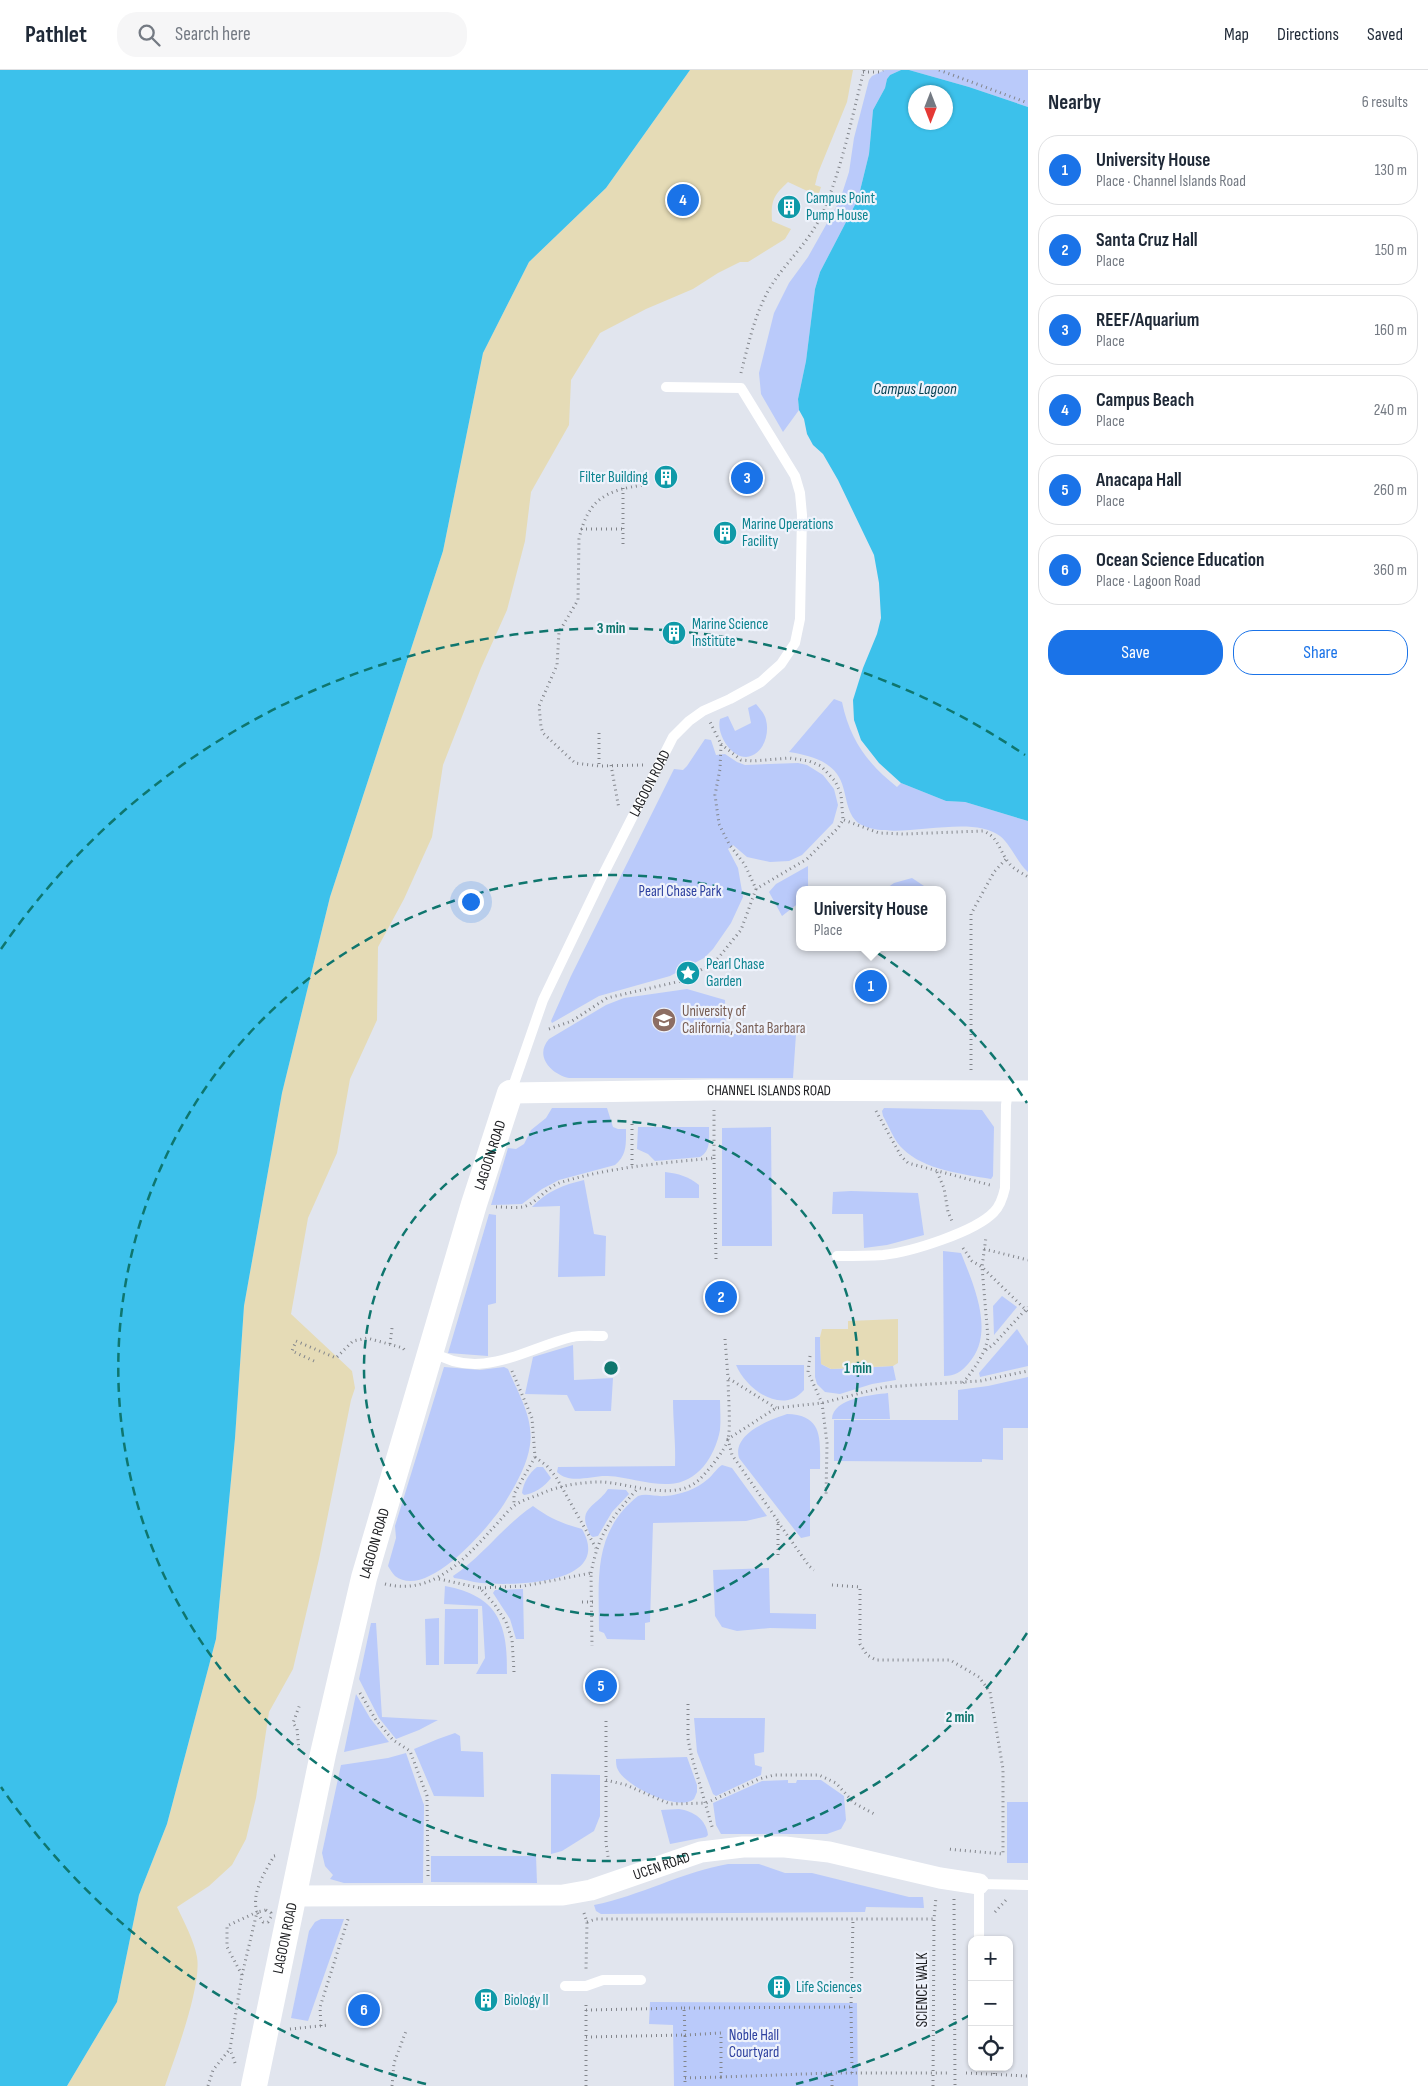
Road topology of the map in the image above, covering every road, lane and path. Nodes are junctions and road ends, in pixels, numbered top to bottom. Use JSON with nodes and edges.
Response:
{"nodes":[{"id":1,"x":883,"y":70,"type":"edge"},
{"id":2,"x":939,"y":70,"type":"edge"},
{"id":3,"x":863,"y":71,"type":"edge"},
{"id":4,"x":1028,"y":103,"type":"edge"},
{"id":5,"x":666,"y":387,"type":"dead end"},
{"id":6,"x":741,"y":388,"type":"junction"},
{"id":7,"x":644,"y":485,"type":"dead end"},
{"id":8,"x":623,"y":488,"type":"junction"},
{"id":9,"x":581,"y":529,"type":"junction"},
{"id":10,"x":622,"y":529,"type":"junction"},
{"id":11,"x":623,"y":548,"type":"dead end"},
{"id":12,"x":703,"y":711,"type":"junction"},
{"id":13,"x":599,"y":733,"type":"dead end"},
{"id":14,"x":720,"y":744,"type":"junction"},
{"id":15,"x":610,"y":765,"type":"junction"},
{"id":16,"x":624,"y":765,"type":"dead end"},
{"id":17,"x":599,"y":766,"type":"junction"},
{"id":18,"x":620,"y":811,"type":"dead end"},
{"id":19,"x":843,"y":820,"type":"junction"},
{"id":20,"x":1006,"y":859,"type":"junction"},
{"id":21,"x":1028,"y":877,"type":"edge"},
{"id":22,"x":756,"y":889,"type":"junction"},
{"id":23,"x":533,"y":1029,"type":"junction"},
{"id":24,"x":713,"y":1090,"type":"junction"},
{"id":25,"x":873,"y":1091,"type":"junction"},
{"id":26,"x":971,"y":1091,"type":"junction"},
{"id":27,"x":1018,"y":1091,"type":"edge"},
{"id":28,"x":510,"y":1094,"type":"junction"},
{"id":29,"x":632,"y":1124,"type":"dead end"},
{"id":30,"x":714,"y":1158,"type":"junction"},
{"id":31,"x":632,"y":1167,"type":"junction"},
{"id":32,"x":1005,"y":1188,"type":"junction"},
{"id":33,"x":474,"y":1204,"type":"junction"},
{"id":34,"x":985,"y":1219,"type":"junction"},
{"id":35,"x":984,"y":1249,"type":"junction"},
{"id":36,"x":837,"y":1256,"type":"dead end"},
{"id":37,"x":716,"y":1259,"type":"dead end"},
{"id":38,"x":1028,"y":1260,"type":"edge"},
{"id":39,"x":982,"y":1266,"type":"junction"},
{"id":40,"x":1027,"y":1309,"type":"edge"},
{"id":41,"x":392,"y":1328,"type":"dead end"},
{"id":42,"x":603,"y":1336,"type":"dead end"},
{"id":43,"x":725,"y":1339,"type":"dead end"},
{"id":44,"x":353,"y":1341,"type":"dead end"},
{"id":45,"x":390,"y":1344,"type":"dead end"},
{"id":46,"x":430,"y":1350,"type":"junction"},
{"id":47,"x":986,"y":1350,"type":"junction"},
{"id":48,"x":810,"y":1356,"type":"dead end"},
{"id":49,"x":507,"y":1360,"type":"junction"},
{"id":50,"x":314,"y":1361,"type":"dead end"},
{"id":51,"x":1028,"y":1371,"type":"edge"},
{"id":52,"x":728,"y":1378,"type":"junction"},
{"id":53,"x":963,"y":1383,"type":"junction"},
{"id":54,"x":822,"y":1403,"type":"junction"},
{"id":55,"x":776,"y":1408,"type":"junction"},
{"id":56,"x":728,"y":1439,"type":"junction"},
{"id":57,"x":535,"y":1457,"type":"junction"},
{"id":58,"x":562,"y":1486,"type":"junction"},
{"id":59,"x":638,"y":1488,"type":"junction"},
{"id":60,"x":826,"y":1497,"type":"dead end"},
{"id":61,"x":514,"y":1506,"type":"junction"},
{"id":62,"x":778,"y":1521,"type":"junction"},
{"id":63,"x":596,"y":1548,"type":"junction"},
{"id":64,"x":778,"y":1554,"type":"dead end"},
{"id":65,"x":814,"y":1570,"type":"dead end"},
{"id":66,"x":591,"y":1573,"type":"junction"},
{"id":67,"x":364,"y":1578,"type":"junction"},
{"id":68,"x":438,"y":1578,"type":"junction"},
{"id":69,"x":832,"y":1585,"type":"dead end"},
{"id":70,"x":480,"y":1588,"type":"junction"},
{"id":71,"x":582,"y":1602,"type":"dead end"},
{"id":72,"x":593,"y":1602,"type":"junction"},
{"id":73,"x":592,"y":1646,"type":"dead end"},
{"id":74,"x":514,"y":1672,"type":"dead end"},
{"id":75,"x":359,"y":1691,"type":"dead end"},
{"id":76,"x":300,"y":1704,"type":"dead end"},
{"id":77,"x":688,"y":1704,"type":"dead end"},
{"id":78,"x":606,"y":1721,"type":"dead end"},
{"id":79,"x":303,"y":1754,"type":"dead end"},
{"id":80,"x":606,"y":1780,"type":"junction"},
{"id":81,"x":706,"y":1803,"type":"junction"},
{"id":82,"x":876,"y":1815,"type":"dead end"},
{"id":83,"x":719,"y":1849,"type":"junction"},
{"id":84,"x":947,"y":1849,"type":"dead end"},
{"id":85,"x":283,"y":1854,"type":"dead end"},
{"id":86,"x":955,"y":1881,"type":"junction"},
{"id":87,"x":612,"y":1884,"type":"junction"},
{"id":88,"x":979,"y":1884,"type":"junction"},
{"id":89,"x":1028,"y":1885,"type":"edge"},
{"id":90,"x":936,"y":1894,"type":"dead end"},
{"id":91,"x":294,"y":1896,"type":"junction"},
{"id":92,"x":428,"y":1897,"type":"junction"},
{"id":93,"x":1007,"y":1899,"type":"dead end"},
{"id":94,"x":257,"y":1912,"type":"junction"},
{"id":95,"x":350,"y":1913,"type":"dead end"},
{"id":96,"x":584,"y":1913,"type":"dead end"},
{"id":97,"x":934,"y":1919,"type":"junction"},
{"id":98,"x":853,"y":1920,"type":"junction"},
{"id":99,"x":994,"y":1920,"type":"dead end"},
{"id":100,"x":587,"y":1922,"type":"junction"},
{"id":101,"x":979,"y":1936,"type":"edge"},
{"id":102,"x":586,"y":1969,"type":"dead end"},
{"id":103,"x":242,"y":1974,"type":"junction"},
{"id":104,"x":641,"y":1980,"type":"dead end"},
{"id":105,"x":565,"y":1986,"type":"dead end"},
{"id":106,"x":586,"y":2002,"type":"dead end"},
{"id":107,"x":851,"y":2007,"type":"junction"},
{"id":108,"x":684,"y":2008,"type":"junction"},
{"id":109,"x":586,"y":2010,"type":"junction"},
{"id":110,"x":329,"y":2025,"type":"dead end"},
{"id":111,"x":320,"y":2026,"type":"junction"},
{"id":112,"x":289,"y":2029,"type":"dead end"},
{"id":113,"x":406,"y":2031,"type":"dead end"},
{"id":114,"x":685,"y":2035,"type":"junction"},
{"id":115,"x":586,"y":2037,"type":"junction"},
{"id":116,"x":230,"y":2049,"type":"junction"},
{"id":117,"x":934,"y":2072,"type":"junction"},
{"id":118,"x":832,"y":2073,"type":"junction"},
{"id":119,"x":852,"y":2073,"type":"junction"},
{"id":120,"x":948,"y":2073,"type":"dead end"},
{"id":121,"x":966,"y":2073,"type":"dead end"},
{"id":122,"x":994,"y":2074,"type":"joint"},
{"id":123,"x":1028,"y":2076,"type":"edge"},
{"id":124,"x":721,"y":2077,"type":"junction"},
{"id":125,"x":245,"y":2078,"type":"edge"},
{"id":126,"x":685,"y":2078,"type":"junction"},
{"id":127,"x":208,"y":2086,"type":"edge"},
{"id":128,"x":392,"y":2086,"type":"edge"},
{"id":129,"x":586,"y":2086,"type":"edge"},
{"id":130,"x":685,"y":2086,"type":"edge"},
{"id":131,"x":832,"y":2086,"type":"edge"},
{"id":132,"x":933,"y":2086,"type":"edge"},
{"id":133,"x":955,"y":2086,"type":"edge"}],
"edges":[{"from":1,"to":3,"type":"path"},
{"from":2,"to":4,"type":"path"},
{"from":3,"to":6,"type":"path"},
{"from":5,"to":6,"type":"lane"},
{"from":6,"to":12,"type":"lane","name":"LAGOON ROAD"},
{"from":7,"to":8,"type":"path"},
{"from":8,"to":9,"type":"path"},
{"from":8,"to":10,"type":"path"},
{"from":9,"to":10,"type":"path"},
{"from":9,"to":17,"type":"path"},
{"from":10,"to":11,"type":"path"},
{"from":12,"to":14,"type":"path"},
{"from":12,"to":23,"type":"lane","name":"LAGOON ROAD"},
{"from":13,"to":17,"type":"path"},
{"from":14,"to":19,"type":"path"},
{"from":14,"to":22,"type":"path"},
{"from":15,"to":16,"type":"path"},
{"from":15,"to":17,"type":"path"},
{"from":15,"to":18,"type":"path"},
{"from":19,"to":20,"type":"path"},
{"from":19,"to":22,"type":"path"},
{"from":20,"to":21,"type":"path"},
{"from":20,"to":26,"type":"path"},
{"from":22,"to":23,"type":"path"},
{"from":23,"to":28,"type":"lane","name":"LAGOON ROAD"},
{"from":24,"to":25,"type":"street","name":"CHANNEL ISLANDS ROAD"},
{"from":24,"to":28,"type":"street","name":"CHANNEL ISLANDS ROAD"},
{"from":24,"to":30,"type":"path"},
{"from":25,"to":26,"type":"street","name":"CHANNEL ISLANDS ROAD"},
{"from":25,"to":32,"type":"path"},
{"from":26,"to":27,"type":"street","name":"CHANNEL ISLANDS ROAD"},
{"from":27,"to":32,"type":"lane"},
{"from":28,"to":33,"type":"street","name":"LAGOON ROAD"},
{"from":29,"to":31,"type":"path"},
{"from":30,"to":31,"type":"path"},
{"from":30,"to":37,"type":"path"},
{"from":31,"to":33,"type":"path"},
{"from":32,"to":34,"type":"lane"},
{"from":33,"to":46,"type":"street","name":"LAGOON ROAD"},
{"from":34,"to":35,"type":"path"},
{"from":34,"to":36,"type":"lane"},
{"from":35,"to":38,"type":"path"},
{"from":35,"to":39,"type":"path"},
{"from":39,"to":40,"type":"path"},
{"from":39,"to":47,"type":"path"},
{"from":40,"to":47,"type":"path"},
{"from":41,"to":45,"type":"path"},
{"from":42,"to":49,"type":"lane"},
{"from":43,"to":52,"type":"path"},
{"from":44,"to":50,"type":"path"},
{"from":46,"to":49,"type":"lane"},
{"from":46,"to":67,"type":"street","name":"LAGOON ROAD"},
{"from":47,"to":53,"type":"path"},
{"from":48,"to":54,"type":"path"},
{"from":49,"to":57,"type":"path"},
{"from":51,"to":53,"type":"path"},
{"from":52,"to":55,"type":"path"},
{"from":52,"to":56,"type":"path"},
{"from":53,"to":54,"type":"path"},
{"from":54,"to":55,"type":"path"},
{"from":54,"to":60,"type":"path"},
{"from":55,"to":56,"type":"path"},
{"from":56,"to":59,"type":"path"},
{"from":56,"to":62,"type":"path"},
{"from":57,"to":58,"type":"path"},
{"from":57,"to":61,"type":"path"},
{"from":58,"to":59,"type":"path"},
{"from":58,"to":61,"type":"path"},
{"from":58,"to":63,"type":"path"},
{"from":59,"to":63,"type":"path"},
{"from":61,"to":68,"type":"path"},
{"from":62,"to":64,"type":"path"},
{"from":62,"to":65,"type":"path"},
{"from":63,"to":66,"type":"path"},
{"from":66,"to":70,"type":"path"},
{"from":66,"to":72,"type":"path"},
{"from":67,"to":68,"type":"path"},
{"from":67,"to":91,"type":"street","name":"LAGOON ROAD"},
{"from":68,"to":70,"type":"path"},
{"from":69,"to":84,"type":"path"},
{"from":70,"to":74,"type":"path"},
{"from":71,"to":72,"type":"path"},
{"from":72,"to":73,"type":"path"},
{"from":75,"to":92,"type":"path"},
{"from":76,"to":79,"type":"path"},
{"from":77,"to":81,"type":"path"},
{"from":78,"to":80,"type":"path"},
{"from":80,"to":81,"type":"path"},
{"from":80,"to":87,"type":"path"},
{"from":81,"to":82,"type":"path"},
{"from":81,"to":83,"type":"path"},
{"from":83,"to":86,"type":"street","name":"UCEN ROAD"},
{"from":83,"to":87,"type":"street","name":"UCEN ROAD"},
{"from":85,"to":94,"type":"path"},
{"from":86,"to":88,"type":"street","name":"UCEN ROAD"},
{"from":86,"to":133,"type":"path"},
{"from":87,"to":92,"type":"street","name":"UCEN ROAD"},
{"from":88,"to":89,"type":"lane","name":"UCEN ROAD"},
{"from":88,"to":101,"type":"lane"},
{"from":90,"to":97,"type":"path","name":"SCIENCE WALK"},
{"from":91,"to":92,"type":"street","name":"UCEN ROAD"},
{"from":91,"to":125,"type":"street","name":"LAGOON ROAD"},
{"from":93,"to":99,"type":"path"},
{"from":94,"to":103,"type":"path"},
{"from":94,"to":103,"type":"path"},
{"from":95,"to":111,"type":"path"},
{"from":96,"to":100,"type":"path"},
{"from":97,"to":98,"type":"path"},
{"from":97,"to":117,"type":"path","name":"SCIENCE WALK"},
{"from":98,"to":100,"type":"path"},
{"from":98,"to":107,"type":"path"},
{"from":100,"to":102,"type":"path"},
{"from":103,"to":116,"type":"path"},
{"from":104,"to":105,"type":"lane"},
{"from":106,"to":109,"type":"path"},
{"from":107,"to":108,"type":"path"},
{"from":107,"to":119,"type":"path"},
{"from":108,"to":109,"type":"path"},
{"from":108,"to":114,"type":"path"},
{"from":109,"to":115,"type":"path"},
{"from":110,"to":111,"type":"path"},
{"from":111,"to":112,"type":"path"},
{"from":113,"to":128,"type":"path"},
{"from":114,"to":115,"type":"path"},
{"from":114,"to":124,"type":"path"},
{"from":114,"to":126,"type":"path"},
{"from":115,"to":129,"type":"path"},
{"from":116,"to":125,"type":"path"},
{"from":116,"to":127,"type":"path"},
{"from":117,"to":119,"type":"path"},
{"from":117,"to":120,"type":"path"},
{"from":117,"to":132,"type":"path","name":"SCIENCE WALK"},
{"from":118,"to":119,"type":"path"},
{"from":118,"to":124,"type":"path"},
{"from":118,"to":131,"type":"path"},
{"from":121,"to":122,"type":"path"},
{"from":122,"to":123,"type":"path"},
{"from":124,"to":126,"type":"path"},
{"from":126,"to":130,"type":"path"}]}
